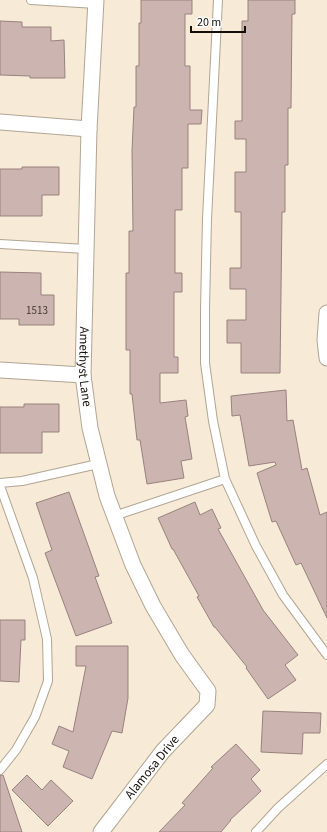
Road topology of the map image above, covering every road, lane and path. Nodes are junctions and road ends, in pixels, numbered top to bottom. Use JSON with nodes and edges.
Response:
{"nodes":[{"id":1,"x":31,"y":0,"type":"edge"},
{"id":2,"x":218,"y":0,"type":"edge"},
{"id":3,"x":96,"y":2,"type":"edge"},
{"id":4,"x":0,"y":122,"type":"edge"},
{"id":5,"x":89,"y":129,"type":"junction"},
{"id":6,"x":0,"y":244,"type":"edge"},
{"id":7,"x":86,"y":249,"type":"junction"},
{"id":8,"x":327,"y":313,"type":"edge"},
{"id":9,"x":327,"y":358,"type":"edge"},
{"id":10,"x":0,"y":370,"type":"edge"},
{"id":11,"x":83,"y":375,"type":"junction"},
{"id":12,"x":98,"y":464,"type":"junction"},
{"id":13,"x":225,"y":479,"type":"junction"},
{"id":14,"x":0,"y":484,"type":"edge"},
{"id":15,"x":114,"y":516,"type":"junction"},
{"id":16,"x":327,"y":655,"type":"edge"},
{"id":17,"x":206,"y":705,"type":"joint"},
{"id":18,"x":327,"y":764,"type":"edge"},
{"id":19,"x":0,"y":770,"type":"edge"},
{"id":20,"x":100,"y":832,"type":"edge"},
{"id":21,"x":256,"y":832,"type":"edge"}],
"edges":[{"from":1,"to":3,"type":"lane"},
{"from":2,"to":13,"type":"lane"},
{"from":3,"to":5,"type":"street","name":"Amethyst Lane"},
{"from":4,"to":5,"type":"street"},
{"from":5,"to":7,"type":"street","name":"Amethyst Lane"},
{"from":6,"to":7,"type":"lane"},
{"from":7,"to":11,"type":"street","name":"Amethyst Lane"},
{"from":8,"to":9,"type":"street"},
{"from":10,"to":11,"type":"street"},
{"from":11,"to":12,"type":"street","name":"Amethyst Lane"},
{"from":12,"to":14,"type":"lane"},
{"from":12,"to":15,"type":"street","name":"Amethyst Lane"},
{"from":13,"to":15,"type":"lane"},
{"from":13,"to":16,"type":"lane"},
{"from":14,"to":19,"type":"lane"},
{"from":15,"to":17,"type":"street","name":"Amethyst Lane"},
{"from":17,"to":20,"type":"street","name":"Alamosa Drive"},
{"from":18,"to":21,"type":"lane"}]}
